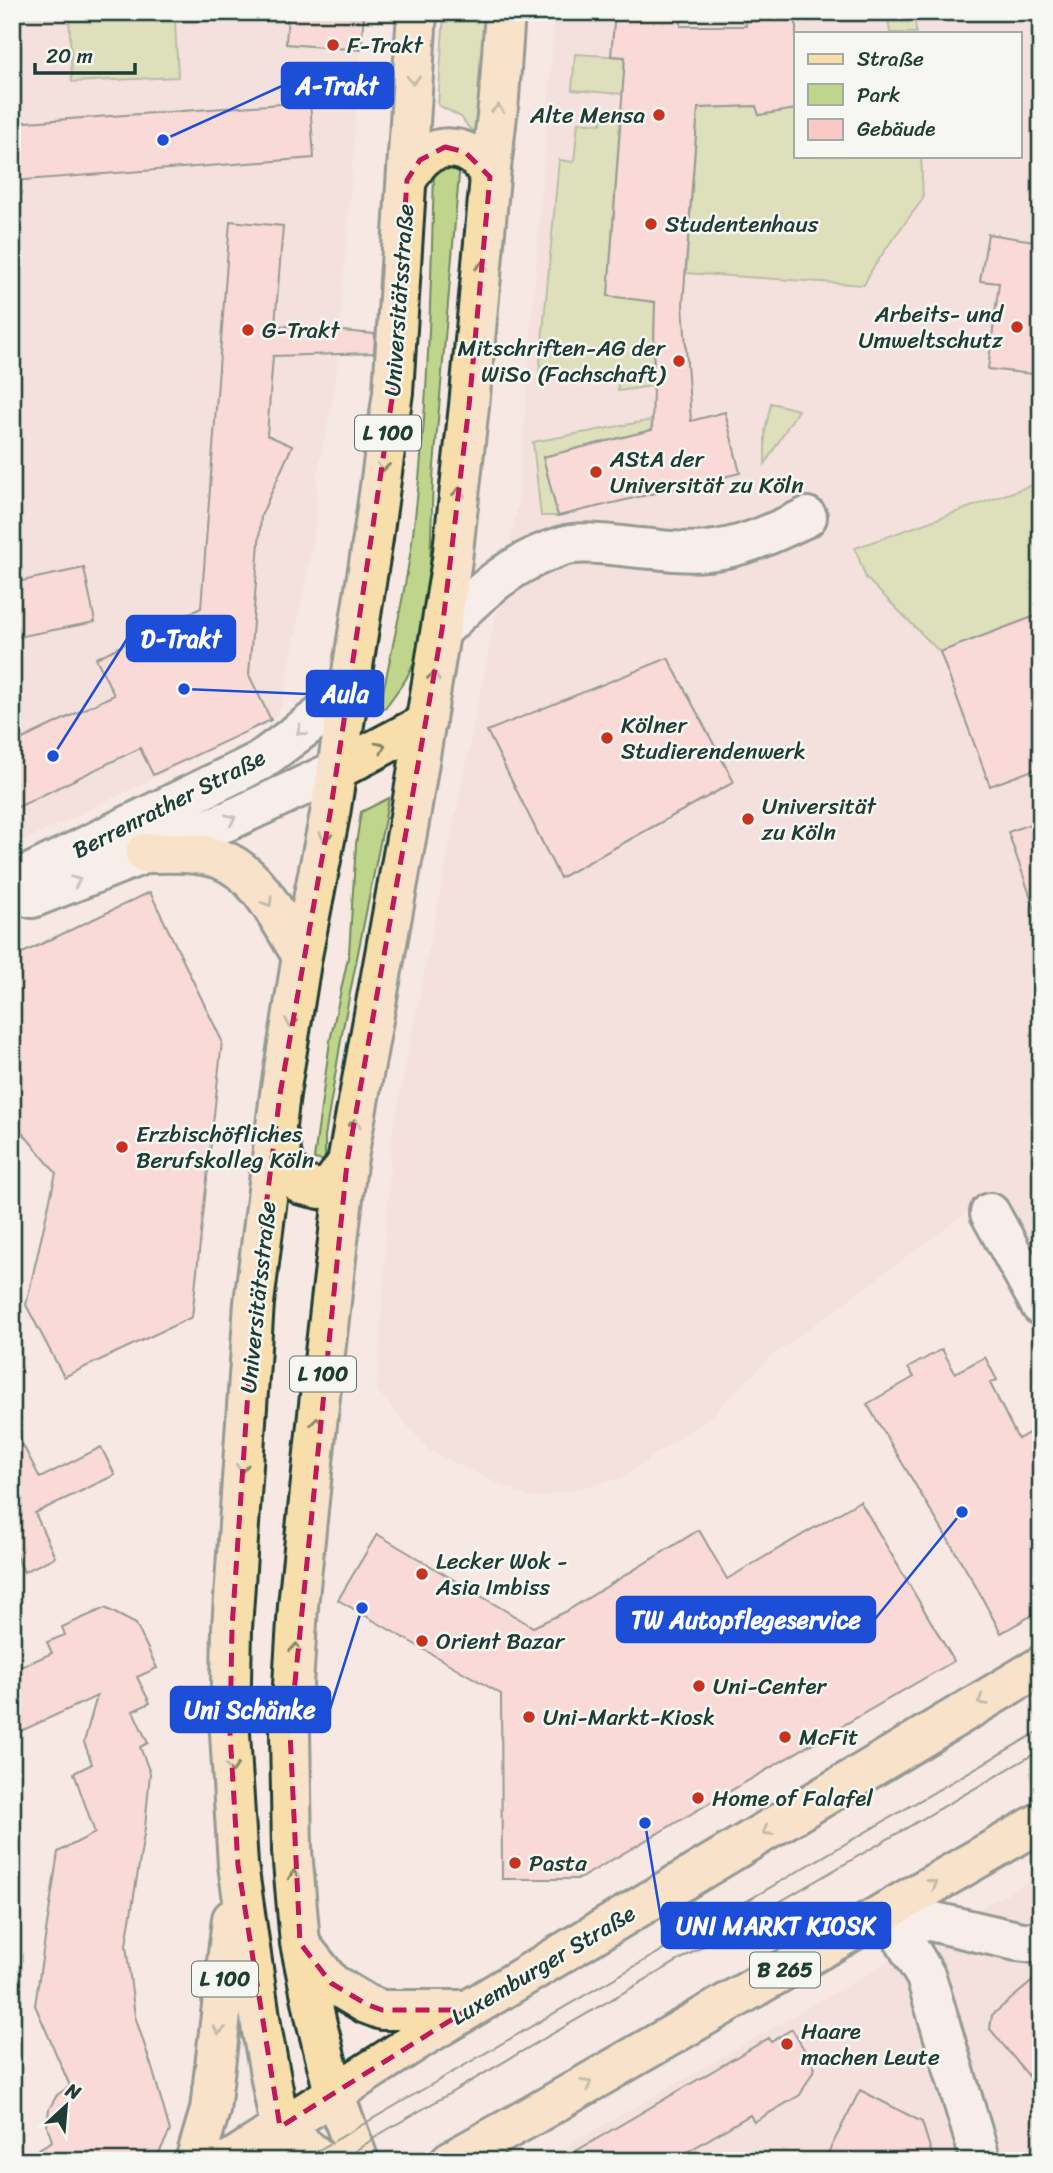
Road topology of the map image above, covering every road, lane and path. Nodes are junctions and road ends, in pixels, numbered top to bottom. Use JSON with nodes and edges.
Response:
{"nodes":[{"id":1,"x":417,"y":12,"type":"edge"},
{"id":2,"x":505,"y":12,"type":"edge"},
{"id":3,"x":490,"y":177,"type":"junction"},
{"id":4,"x":407,"y":180,"type":"junction"},
{"id":5,"x":807,"y":517,"type":"dead end"},
{"id":6,"x":442,"y":630,"type":"junction"},
{"id":7,"x":350,"y":684,"type":"junction"},
{"id":8,"x":426,"y":723,"type":"junction"},
{"id":9,"x":337,"y":770,"type":"junction"},
{"id":10,"x":145,"y":853,"type":"junction"},
{"id":11,"x":12,"y":885,"type":"edge"},
{"id":12,"x":12,"y":906,"type":"edge"},
{"id":13,"x":302,"y":956,"type":"junction"},
{"id":14,"x":276,"y":1132,"type":"junction"},
{"id":15,"x":347,"y":1163,"type":"junction"},
{"id":16,"x":990,"y":1213,"type":"dead end"},
{"id":17,"x":1041,"y":1306,"type":"edge"},
{"id":18,"x":1041,"y":1666,"type":"edge"},
{"id":19,"x":1041,"y":1822,"type":"edge"},
{"id":20,"x":238,"y":1865,"type":"junction"},
{"id":21,"x":887,"y":1911,"type":"junction"},
{"id":22,"x":300,"y":1943,"type":"junction"},
{"id":23,"x":1041,"y":1944,"type":"edge"},
{"id":24,"x":467,"y":2010,"type":"junction"},
{"id":25,"x":334,"y":2093,"type":"junction"},
{"id":26,"x":284,"y":2144,"type":"edge"},
{"id":27,"x":195,"y":2161,"type":"edge"},
{"id":28,"x":229,"y":2161,"type":"edge"},
{"id":29,"x":322,"y":2161,"type":"edge"},
{"id":30,"x":359,"y":2161,"type":"edge"},
{"id":31,"x":450,"y":2161,"type":"edge"},
{"id":32,"x":981,"y":2161,"type":"edge"}],
"edges":[{"from":1,"to":4,"type":"main road","name":"Universitätsstraße","number":"L 100","one_way":true},
{"from":3,"to":2,"type":"main road","number":"L 100","one_way":true},
{"from":3,"to":4,"type":"main road","name":"Universitätsstraße"},
{"from":6,"to":3,"type":"main road","number":"L 100","one_way":true},
{"from":4,"to":7,"type":"main road","name":"Universitätsstraße","number":"L 100","one_way":true},
{"from":5,"to":6,"type":"street"},
{"from":8,"to":6,"type":"main road","number":"L 100","one_way":true},
{"from":7,"to":9,"type":"main road","name":"Universitätsstraße","number":"L 100"},
{"from":7,"to":11,"type":"street","name":"Berrenrather Straße","one_way":true},
{"from":9,"to":8,"type":"main road","one_way":true},
{"from":15,"to":8,"type":"main road","number":"L 100","one_way":true},
{"from":10,"to":9,"type":"street","name":"Berrenrather Straße","one_way":true},
{"from":9,"to":13,"type":"main road","name":"Universitätsstraße","number":"L 100","one_way":true},
{"from":12,"to":10,"type":"street","name":"Berrenrather Straße","one_way":true},
{"from":10,"to":13,"type":"main road","one_way":true},
{"from":13,"to":14,"type":"main road","name":"Universitätsstraße","number":"L 100","one_way":true},
{"from":14,"to":15,"type":"main road"},
{"from":14,"to":20,"type":"main road","name":"Universitätsstraße","number":"L 100","one_way":true},
{"from":22,"to":15,"type":"main road","number":"L 100","one_way":true},
{"from":16,"to":17,"type":"street"},
{"from":18,"to":24,"type":"main road","name":"Luxemburger Straße","one_way":true},
{"from":21,"to":19,"type":"main road","number":"B 265","one_way":true},
{"from":20,"to":26,"type":"main road","name":"Universitätsstraße","number":"L 100"},
{"from":20,"to":27,"type":"main road","number":"L 100","one_way":true},
{"from":21,"to":23,"type":"street"},
{"from":31,"to":21,"type":"main road","number":"B 265","one_way":true},
{"from":21,"to":32,"type":"street"},
{"from":22,"to":24,"type":"main road"},
{"from":22,"to":25,"type":"main road","number":"L 100"},
{"from":24,"to":25,"type":"main road","name":"Luxemburger Straße"},
{"from":25,"to":26,"type":"main road","name":"Luxemburger Straße"},
{"from":25,"to":30,"type":"main road","number":"L 100"},
{"from":26,"to":28,"type":"main road","name":"Luxemburger Straße"},
{"from":26,"to":29,"type":"main road"}]}
